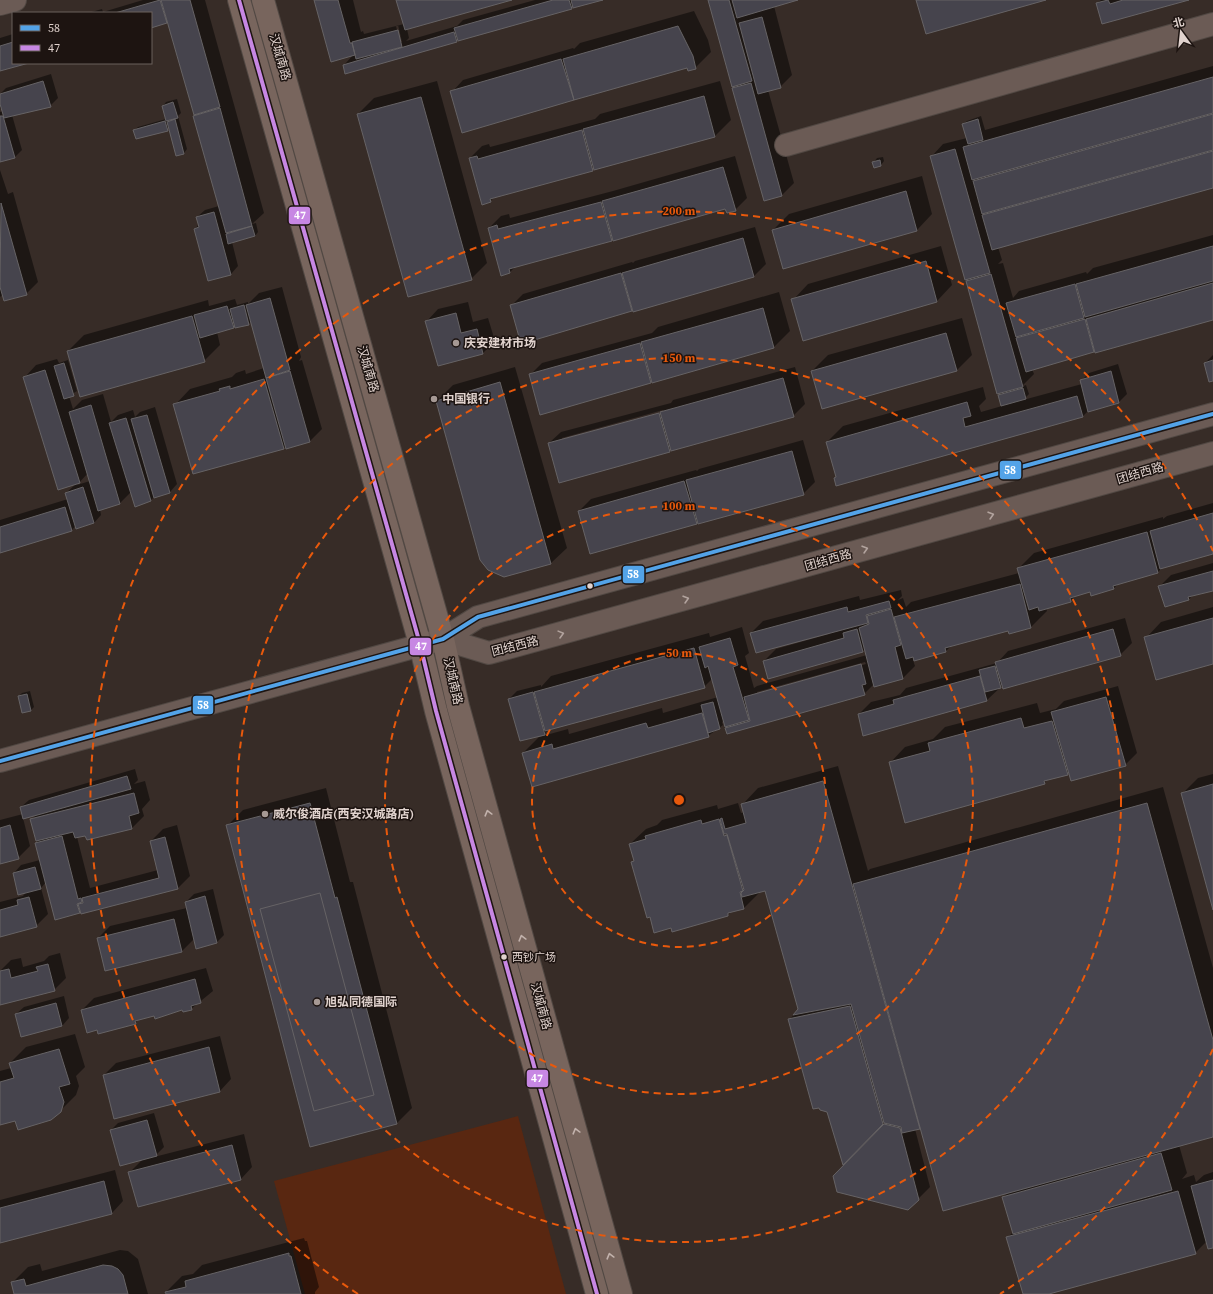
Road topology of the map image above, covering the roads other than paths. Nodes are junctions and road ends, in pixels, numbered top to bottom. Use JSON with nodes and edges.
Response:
{"nodes":[{"id":1,"x":15,"y":0,"type":"edge"},
{"id":2,"x":239,"y":0,"type":"edge"},
{"id":3,"x":264,"y":0,"type":"edge"},
{"id":4,"x":0,"y":4,"type":"edge"},
{"id":5,"x":1213,"y":24,"type":"edge"},
{"id":6,"x":786,"y":145,"type":"dead end"},
{"id":7,"x":1213,"y":414,"type":"edge"},
{"id":8,"x":1213,"y":453,"type":"edge"},
{"id":9,"x":443,"y":639,"type":"junction"},
{"id":10,"x":420,"y":644,"type":"junction"},
{"id":11,"x":0,"y":761,"type":"edge"},
{"id":12,"x":597,"y":1294,"type":"edge"},
{"id":13,"x":621,"y":1294,"type":"edge"}],
"edges":[{"from":1,"to":4,"type":"street"},
{"from":2,"to":10,"type":"main road","name":"汉城南路"},
{"from":3,"to":9,"type":"main road","name":"汉城南路"},
{"from":5,"to":6,"type":"street"},
{"from":7,"to":9,"type":"street","name":"团结西路"},
{"from":9,"to":8,"type":"street","name":"团结西路","one_way":true},
{"from":9,"to":10,"type":"street","name":"团结西路"},
{"from":13,"to":9,"type":"main road","name":"汉城南路","one_way":true},
{"from":10,"to":11,"type":"street","name":"团结西路"},
{"from":10,"to":12,"type":"main road","name":"汉城南路"}]}
